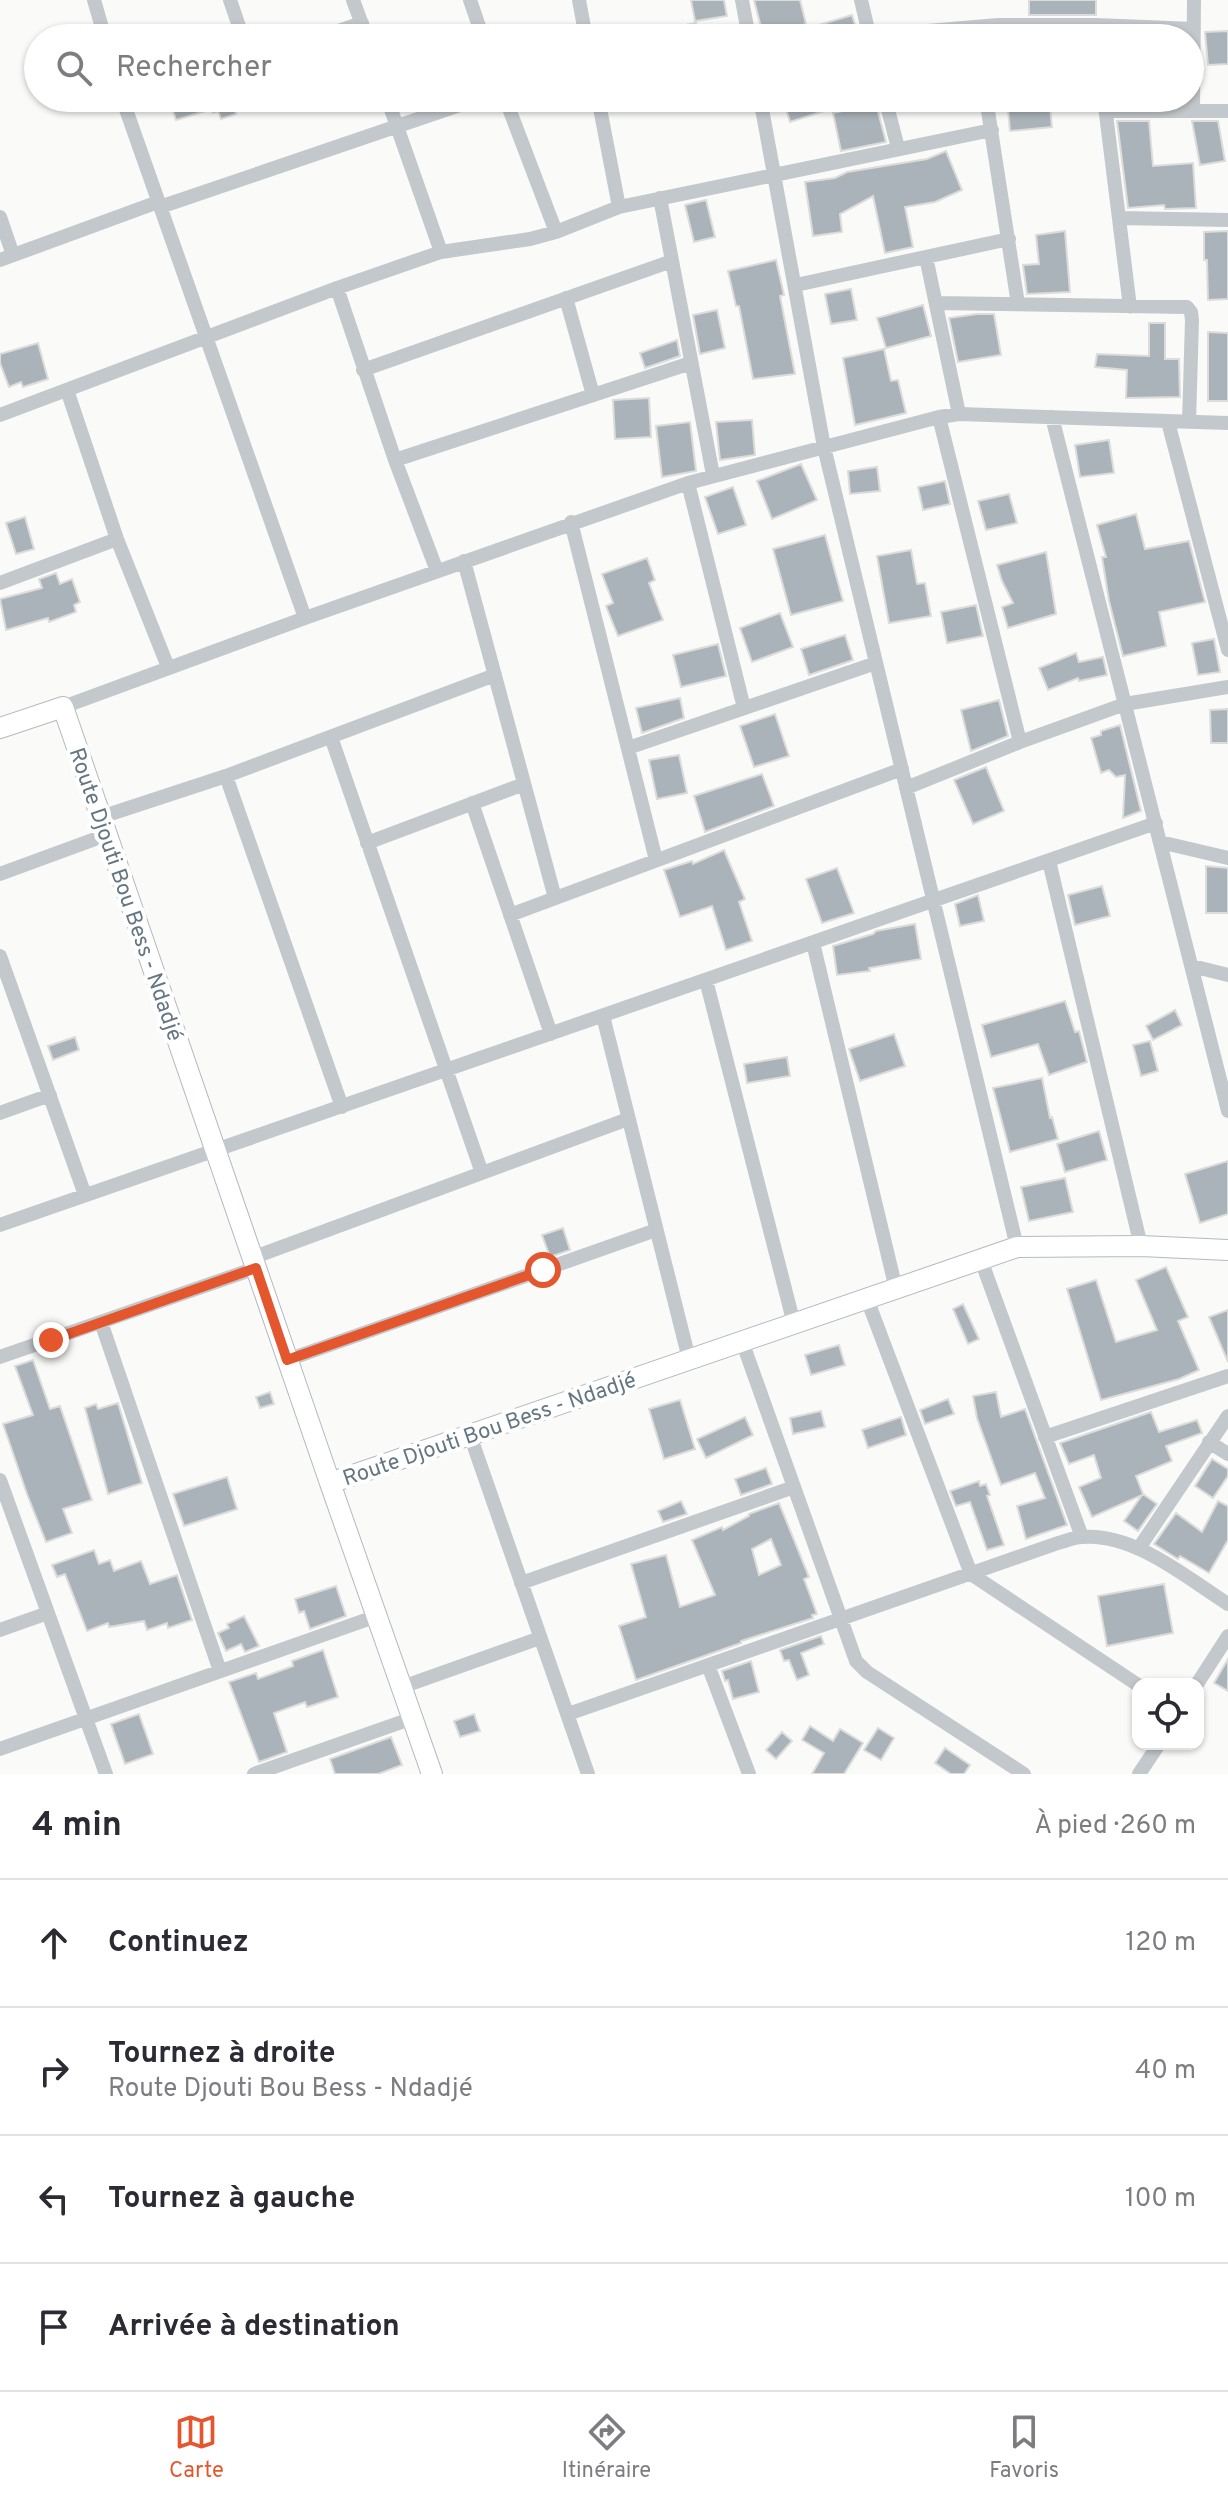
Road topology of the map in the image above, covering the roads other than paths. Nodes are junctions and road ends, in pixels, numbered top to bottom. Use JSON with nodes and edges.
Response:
{"nodes":[{"id":1,"x":94,"y":0,"type":"edge"},
{"id":2,"x":230,"y":0,"type":"edge"},
{"id":3,"x":353,"y":0,"type":"edge"},
{"id":4,"x":470,"y":0,"type":"edge"},
{"id":5,"x":579,"y":0,"type":"edge"},
{"id":6,"x":742,"y":0,"type":"edge"},
{"id":7,"x":861,"y":0,"type":"edge"},
{"id":8,"x":1194,"y":0,"type":"edge"},
{"id":9,"x":362,"y":23,"type":"joint"},
{"id":10,"x":101,"y":24,"type":"edge"},
{"id":11,"x":238,"y":24,"type":"edge"},
{"id":12,"x":359,"y":24,"type":"edge"},
{"id":13,"x":478,"y":24,"type":"edge"},
{"id":14,"x":583,"y":24,"type":"edge"},
{"id":15,"x":746,"y":24,"type":"edge"},
{"id":16,"x":867,"y":24,"type":"edge"},
{"id":17,"x":1194,"y":24,"type":"edge"},
{"id":18,"x":1204,"y":110,"type":"edge"},
{"id":19,"x":1228,"y":111,"type":"edge"},
{"id":20,"x":126,"y":112,"type":"edge"},
{"id":21,"x":392,"y":112,"type":"edge"},
{"id":22,"x":440,"y":112,"type":"edge"},
{"id":23,"x":510,"y":112,"type":"edge"},
{"id":24,"x":603,"y":112,"type":"edge"},
{"id":25,"x":763,"y":112,"type":"edge"},
{"id":26,"x":889,"y":112,"type":"edge"},
{"id":27,"x":989,"y":112,"type":"edge"},
{"id":28,"x":1106,"y":112,"type":"edge"},
{"id":29,"x":397,"y":127,"type":"junction"},
{"id":30,"x":992,"y":130,"type":"junction"},
{"id":31,"x":898,"y":148,"type":"junction"},
{"id":32,"x":775,"y":173,"type":"junction"},
{"id":33,"x":660,"y":198,"type":"junction"},
{"id":34,"x":159,"y":204,"type":"junction"},
{"id":35,"x":619,"y":207,"type":"junction"},
{"id":36,"x":0,"y":217,"type":"edge"},
{"id":37,"x":1119,"y":218,"type":"junction"},
{"id":38,"x":1228,"y":220,"type":"edge"},
{"id":39,"x":556,"y":232,"type":"junction"},
{"id":40,"x":1009,"y":239,"type":"junction"},
{"id":41,"x":441,"y":252,"type":"junction"},
{"id":42,"x":7,"y":257,"type":"edge"},
{"id":43,"x":926,"y":257,"type":"junction"},
{"id":44,"x":672,"y":261,"type":"junction"},
{"id":45,"x":796,"y":285,"type":"junction"},
{"id":46,"x":337,"y":288,"type":"junction"},
{"id":47,"x":566,"y":298,"type":"junction"},
{"id":48,"x":937,"y":303,"type":"junction"},
{"id":49,"x":1018,"y":304,"type":"junction"},
{"id":50,"x":1130,"y":307,"type":"junction"},
{"id":51,"x":206,"y":337,"type":"junction"},
{"id":52,"x":691,"y":363,"type":"junction"},
{"id":53,"x":363,"y":370,"type":"junction"},
{"id":54,"x":67,"y":390,"type":"junction"},
{"id":55,"x":593,"y":395,"type":"junction"},
{"id":56,"x":959,"y":414,"type":"junction"},
{"id":57,"x":0,"y":415,"type":"edge"},
{"id":58,"x":939,"y":417,"type":"junction"},
{"id":59,"x":1052,"y":417,"type":"junction"},
{"id":60,"x":1168,"y":422,"type":"junction"},
{"id":61,"x":1189,"y":422,"type":"junction"},
{"id":62,"x":1228,"y":423,"type":"edge"},
{"id":63,"x":824,"y":447,"type":"junction"},
{"id":64,"x":395,"y":460,"type":"junction"},
{"id":65,"x":713,"y":475,"type":"junction"},
{"id":66,"x":688,"y":483,"type":"junction"},
{"id":67,"x":571,"y":522,"type":"junction"},
{"id":68,"x":117,"y":539,"type":"junction"},
{"id":69,"x":464,"y":561,"type":"junction"},
{"id":70,"x":437,"y":571,"type":"junction"},
{"id":71,"x":0,"y":583,"type":"edge"},
{"id":72,"x":305,"y":618,"type":"junction"},
{"id":73,"x":1228,"y":650,"type":"edge"},
{"id":74,"x":876,"y":663,"type":"junction"},
{"id":75,"x":168,"y":667,"type":"junction"},
{"id":76,"x":495,"y":675,"type":"junction"},
{"id":77,"x":1228,"y":687,"type":"edge"},
{"id":78,"x":1125,"y":704,"type":"junction"},
{"id":79,"x":63,"y":707,"type":"junction"},
{"id":80,"x":744,"y":708,"type":"junction"},
{"id":81,"x":0,"y":728,"type":"edge"},
{"id":82,"x":331,"y":737,"type":"junction"},
{"id":83,"x":1020,"y":742,"type":"junction"},
{"id":84,"x":628,"y":748,"type":"junction"},
{"id":85,"x":902,"y":769,"type":"junction"},
{"id":86,"x":226,"y":776,"type":"junction"},
{"id":87,"x":524,"y":784,"type":"junction"},
{"id":88,"x":906,"y":788,"type":"junction"},
{"id":89,"x":472,"y":803,"type":"junction"},
{"id":90,"x":1156,"y":823,"type":"junction"},
{"id":91,"x":104,"y":826,"type":"junction"},
{"id":92,"x":1160,"y":842,"type":"junction"},
{"id":93,"x":367,"y":843,"type":"junction"},
{"id":94,"x":1228,"y":858,"type":"edge"},
{"id":95,"x":656,"y":860,"type":"junction"},
{"id":96,"x":1049,"y":861,"type":"junction"},
{"id":97,"x":0,"y":874,"type":"edge"},
{"id":98,"x":555,"y":898,"type":"junction"},
{"id":99,"x":934,"y":901,"type":"junction"},
{"id":100,"x":510,"y":915,"type":"junction"},
{"id":101,"x":813,"y":943,"type":"junction"},
{"id":102,"x":0,"y":956,"type":"edge"},
{"id":103,"x":1192,"y":966,"type":"junction"},
{"id":104,"x":1228,"y":975,"type":"edge"},
{"id":105,"x":706,"y":980,"type":"junction"},
{"id":106,"x":6,"y":990,"type":"edge"},
{"id":107,"x":603,"y":1016,"type":"junction"},
{"id":108,"x":551,"y":1034,"type":"junction"},
{"id":109,"x":446,"y":1070,"type":"junction"},
{"id":110,"x":1225,"y":1089,"type":"edge"},
{"id":111,"x":50,"y":1095,"type":"junction"},
{"id":112,"x":342,"y":1107,"type":"junction"},
{"id":113,"x":1228,"y":1111,"type":"edge"},
{"id":114,"x":0,"y":1113,"type":"edge"},
{"id":115,"x":628,"y":1119,"type":"junction"},
{"id":116,"x":215,"y":1150,"type":"junction"},
{"id":117,"x":482,"y":1173,"type":"junction"},
{"id":118,"x":85,"y":1195,"type":"junction"},
{"id":119,"x":0,"y":1225,"type":"edge"},
{"id":120,"x":656,"y":1230,"type":"junction"},
{"id":121,"x":1141,"y":1246,"type":"junction"},
{"id":122,"x":1017,"y":1247,"type":"junction"},
{"id":123,"x":1228,"y":1250,"type":"edge"},
{"id":124,"x":981,"y":1260,"type":"junction"},
{"id":125,"x":254,"y":1263,"type":"junction"},
{"id":126,"x":896,"y":1289,"type":"junction"},
{"id":127,"x":867,"y":1299,"type":"junction"},
{"id":128,"x":101,"y":1322,"type":"junction"},
{"id":129,"x":794,"y":1324,"type":"junction"},
{"id":130,"x":742,"y":1341,"type":"junction"},
{"id":131,"x":0,"y":1357,"type":"edge"},
{"id":132,"x":689,"y":1359,"type":"junction"},
{"id":133,"x":287,"y":1360,"type":"junction"},
{"id":134,"x":1228,"y":1376,"type":"edge"},
{"id":135,"x":1228,"y":1416,"type":"edge"},
{"id":136,"x":470,"y":1435,"type":"junction"},
{"id":137,"x":1045,"y":1437,"type":"junction"},
{"id":138,"x":1209,"y":1442,"type":"junction"},
{"id":139,"x":1228,"y":1454,"type":"edge"},
{"id":140,"x":0,"y":1480,"type":"edge"},
{"id":141,"x":330,"y":1483,"type":"junction"},
{"id":142,"x":794,"y":1487,"type":"junction"},
{"id":143,"x":5,"y":1511,"type":"edge"},
{"id":144,"x":1082,"y":1537,"type":"junction"},
{"id":145,"x":1139,"y":1548,"type":"junction"},
{"id":146,"x":971,"y":1574,"type":"junction"},
{"id":147,"x":521,"y":1583,"type":"junction"},
{"id":148,"x":1228,"y":1604,"type":"edge"},
{"id":149,"x":48,"y":1613,"type":"junction"},
{"id":150,"x":377,"y":1616,"type":"junction"},
{"id":151,"x":842,"y":1618,"type":"junction"},
{"id":152,"x":0,"y":1630,"type":"edge"},
{"id":153,"x":1228,"y":1636,"type":"edge"},
{"id":154,"x":540,"y":1638,"type":"junction"},
{"id":155,"x":708,"y":1665,"type":"junction"},
{"id":156,"x":220,"y":1671,"type":"junction"},
{"id":157,"x":1201,"y":1678,"type":"edge"},
{"id":158,"x":1132,"y":1681,"type":"edge"},
{"id":159,"x":402,"y":1687,"type":"junction"},
{"id":160,"x":568,"y":1714,"type":"junction"},
{"id":161,"x":413,"y":1718,"type":"junction"},
{"id":162,"x":86,"y":1719,"type":"junction"},
{"id":163,"x":0,"y":1749,"type":"edge"},
{"id":164,"x":1155,"y":1750,"type":"edge"},
{"id":165,"x":106,"y":1774,"type":"edge"},
{"id":166,"x":254,"y":1774,"type":"edge"},
{"id":167,"x":432,"y":1774,"type":"edge"},
{"id":168,"x":588,"y":1774,"type":"edge"},
{"id":169,"x":749,"y":1774,"type":"edge"},
{"id":170,"x":1024,"y":1774,"type":"edge"},
{"id":171,"x":1139,"y":1774,"type":"edge"}],
"edges":[{"from":1,"to":10,"type":"street"},
{"from":2,"to":11,"type":"street"},
{"from":3,"to":9,"type":"street"},
{"from":4,"to":13,"type":"street"},
{"from":5,"to":14,"type":"street"},
{"from":6,"to":15,"type":"street"},
{"from":7,"to":16,"type":"street"},
{"from":8,"to":17,"type":"street"},
{"from":9,"to":12,"type":"street"},
{"from":18,"to":19,"type":"street"},
{"from":20,"to":34,"type":"street"},
{"from":21,"to":29,"type":"street"},
{"from":22,"to":29,"type":"street"},
{"from":23,"to":39,"type":"street"},
{"from":24,"to":35,"type":"street"},
{"from":25,"to":32,"type":"street"},
{"from":26,"to":31,"type":"street"},
{"from":27,"to":30,"type":"street"},
{"from":28,"to":37,"type":"street"},
{"from":29,"to":34,"type":"street"},
{"from":29,"to":41,"type":"street"},
{"from":30,"to":31,"type":"street"},
{"from":30,"to":40,"type":"street"},
{"from":31,"to":32,"type":"street"},
{"from":32,"to":33,"type":"street"},
{"from":32,"to":45,"type":"street"},
{"from":33,"to":35,"type":"street"},
{"from":33,"to":44,"type":"street"},
{"from":34,"to":42,"type":"street"},
{"from":34,"to":51,"type":"street"},
{"from":35,"to":39,"type":"street"},
{"from":36,"to":42,"type":"street"},
{"from":37,"to":38,"type":"street"},
{"from":37,"to":50,"type":"street"},
{"from":39,"to":41,"type":"street"},
{"from":40,"to":43,"type":"street"},
{"from":40,"to":49,"type":"street"},
{"from":41,"to":46,"type":"street"},
{"from":43,"to":45,"type":"street"},
{"from":43,"to":48,"type":"street"},
{"from":44,"to":47,"type":"street"},
{"from":44,"to":52,"type":"street"},
{"from":45,"to":63,"type":"street"},
{"from":46,"to":51,"type":"street"},
{"from":46,"to":53,"type":"street"},
{"from":47,"to":53,"type":"street"},
{"from":47,"to":55,"type":"street"},
{"from":48,"to":49,"type":"street"},
{"from":48,"to":56,"type":"street"},
{"from":49,"to":50,"type":"street"},
{"from":50,"to":61,"type":"street"},
{"from":51,"to":54,"type":"street"},
{"from":51,"to":72,"type":"street"},
{"from":52,"to":55,"type":"street"},
{"from":52,"to":65,"type":"street"},
{"from":53,"to":64,"type":"street"},
{"from":54,"to":57,"type":"street"},
{"from":54,"to":68,"type":"street"},
{"from":55,"to":64,"type":"street"},
{"from":56,"to":58,"type":"street"},
{"from":56,"to":59,"type":"street"},
{"from":58,"to":63,"type":"street"},
{"from":58,"to":83,"type":"street"},
{"from":59,"to":60,"type":"street"},
{"from":59,"to":78,"type":"street"},
{"from":60,"to":61,"type":"street"},
{"from":60,"to":73,"type":"street"},
{"from":61,"to":62,"type":"street"},
{"from":63,"to":65,"type":"street"},
{"from":63,"to":74,"type":"street"},
{"from":64,"to":70,"type":"street"},
{"from":65,"to":66,"type":"street"},
{"from":66,"to":67,"type":"street"},
{"from":66,"to":80,"type":"street"},
{"from":67,"to":69,"type":"street"},
{"from":67,"to":84,"type":"street"},
{"from":68,"to":71,"type":"street"},
{"from":68,"to":75,"type":"street"},
{"from":69,"to":70,"type":"street"},
{"from":69,"to":76,"type":"street"},
{"from":70,"to":72,"type":"street"},
{"from":72,"to":75,"type":"street"},
{"from":74,"to":80,"type":"street"},
{"from":74,"to":85,"type":"street"},
{"from":75,"to":79,"type":"street"},
{"from":76,"to":82,"type":"street"},
{"from":76,"to":87,"type":"street"},
{"from":77,"to":78,"type":"street"},
{"from":78,"to":83,"type":"street"},
{"from":78,"to":90,"type":"street"},
{"from":79,"to":81,"type":"main road"},
{"from":79,"to":91,"type":"main road","name":"Route Djouti Bou Bess - Ndadjé"},
{"from":80,"to":84,"type":"street"},
{"from":82,"to":86,"type":"street"},
{"from":82,"to":93,"type":"street"},
{"from":83,"to":88,"type":"street"},
{"from":84,"to":95,"type":"street"},
{"from":85,"to":88,"type":"street"},
{"from":85,"to":95,"type":"street"},
{"from":86,"to":91,"type":"street"},
{"from":86,"to":112,"type":"street"},
{"from":87,"to":89,"type":"street"},
{"from":87,"to":98,"type":"street"},
{"from":88,"to":99,"type":"street"},
{"from":89,"to":93,"type":"street"},
{"from":89,"to":100,"type":"street"},
{"from":90,"to":92,"type":"street"},
{"from":90,"to":96,"type":"street"},
{"from":91,"to":97,"type":"street"},
{"from":91,"to":116,"type":"main road","name":"Route Djouti Bou Bess - Ndadjé"},
{"from":92,"to":94,"type":"street"},
{"from":92,"to":103,"type":"street"},
{"from":93,"to":109,"type":"street"},
{"from":95,"to":98,"type":"street"},
{"from":96,"to":99,"type":"street"},
{"from":96,"to":121,"type":"street"},
{"from":98,"to":100,"type":"street"},
{"from":99,"to":101,"type":"street"},
{"from":99,"to":122,"type":"street"},
{"from":100,"to":108,"type":"street"},
{"from":101,"to":105,"type":"street"},
{"from":101,"to":126,"type":"street"},
{"from":102,"to":106,"type":"street"},
{"from":103,"to":104,"type":"street"},
{"from":103,"to":110,"type":"street"},
{"from":105,"to":107,"type":"street"},
{"from":105,"to":129,"type":"street"},
{"from":106,"to":111,"type":"street"},
{"from":107,"to":108,"type":"street"},
{"from":107,"to":115,"type":"street"},
{"from":108,"to":109,"type":"street"},
{"from":109,"to":112,"type":"street"},
{"from":109,"to":117,"type":"street"},
{"from":110,"to":113,"type":"street"},
{"from":111,"to":114,"type":"street"},
{"from":111,"to":118,"type":"street"},
{"from":112,"to":116,"type":"street"},
{"from":115,"to":117,"type":"street"},
{"from":115,"to":120,"type":"street"},
{"from":116,"to":118,"type":"street"},
{"from":116,"to":125,"type":"main road","name":"Route Djouti Bou Bess - Ndadjé"},
{"from":117,"to":125,"type":"street"},
{"from":118,"to":119,"type":"street"},
{"from":120,"to":132,"type":"street"},
{"from":120,"to":133,"type":"street"},
{"from":121,"to":122,"type":"main road","name":"Route Djouti Bou Bess - Ndadjé"},
{"from":121,"to":123,"type":"main road","name":"Route Djouti Bou Bess - Ndadjé"},
{"from":122,"to":124,"type":"main road","name":"Route Djouti Bou Bess - Ndadjé"},
{"from":124,"to":126,"type":"main road","name":"Route Djouti Bou Bess - Ndadjé"},
{"from":124,"to":137,"type":"street"},
{"from":125,"to":128,"type":"street"},
{"from":125,"to":133,"type":"main road","name":"Route Djouti Bou Bess - Ndadjé"},
{"from":126,"to":127,"type":"main road","name":"Route Djouti Bou Bess - Ndadjé"},
{"from":127,"to":129,"type":"main road","name":"Route Djouti Bou Bess - Ndadjé"},
{"from":127,"to":146,"type":"street"},
{"from":128,"to":131,"type":"street"},
{"from":128,"to":156,"type":"street"},
{"from":129,"to":130,"type":"main road","name":"Route Djouti Bou Bess - Ndadjé"},
{"from":130,"to":132,"type":"main road","name":"Route Djouti Bou Bess - Ndadjé"},
{"from":130,"to":142,"type":"street"},
{"from":132,"to":136,"type":"main road","name":"Route Djouti Bou Bess - Ndadjé"},
{"from":133,"to":141,"type":"main road","name":"Route Djouti Bou Bess - Ndadjé"},
{"from":134,"to":137,"type":"street"},
{"from":135,"to":138,"type":"street"},
{"from":136,"to":141,"type":"main road","name":"Route Djouti Bou Bess - Ndadjé"},
{"from":136,"to":147,"type":"street"},
{"from":137,"to":144,"type":"street"},
{"from":138,"to":139,"type":"street"},
{"from":138,"to":145,"type":"street"},
{"from":140,"to":143,"type":"street"},
{"from":141,"to":150,"type":"main road"},
{"from":142,"to":147,"type":"street"},
{"from":142,"to":151,"type":"street"},
{"from":143,"to":149,"type":"street"},
{"from":144,"to":145,"type":"street"},
{"from":144,"to":146,"type":"street"},
{"from":145,"to":148,"type":"street"},
{"from":146,"to":151,"type":"street"},
{"from":146,"to":158,"type":"street"},
{"from":147,"to":154,"type":"street"},
{"from":149,"to":152,"type":"street"},
{"from":149,"to":162,"type":"street"},
{"from":150,"to":156,"type":"street"},
{"from":150,"to":159,"type":"main road"},
{"from":151,"to":155,"type":"street"},
{"from":151,"to":170,"type":"street"},
{"from":153,"to":157,"type":"street"},
{"from":154,"to":159,"type":"street"},
{"from":154,"to":160,"type":"street"},
{"from":155,"to":160,"type":"street"},
{"from":155,"to":169,"type":"street"},
{"from":156,"to":162,"type":"street"},
{"from":159,"to":161,"type":"main road"},
{"from":160,"to":168,"type":"street"},
{"from":161,"to":166,"type":"street"},
{"from":161,"to":167,"type":"main road"},
{"from":162,"to":163,"type":"street"},
{"from":162,"to":165,"type":"street"},
{"from":164,"to":171,"type":"street"}]}
